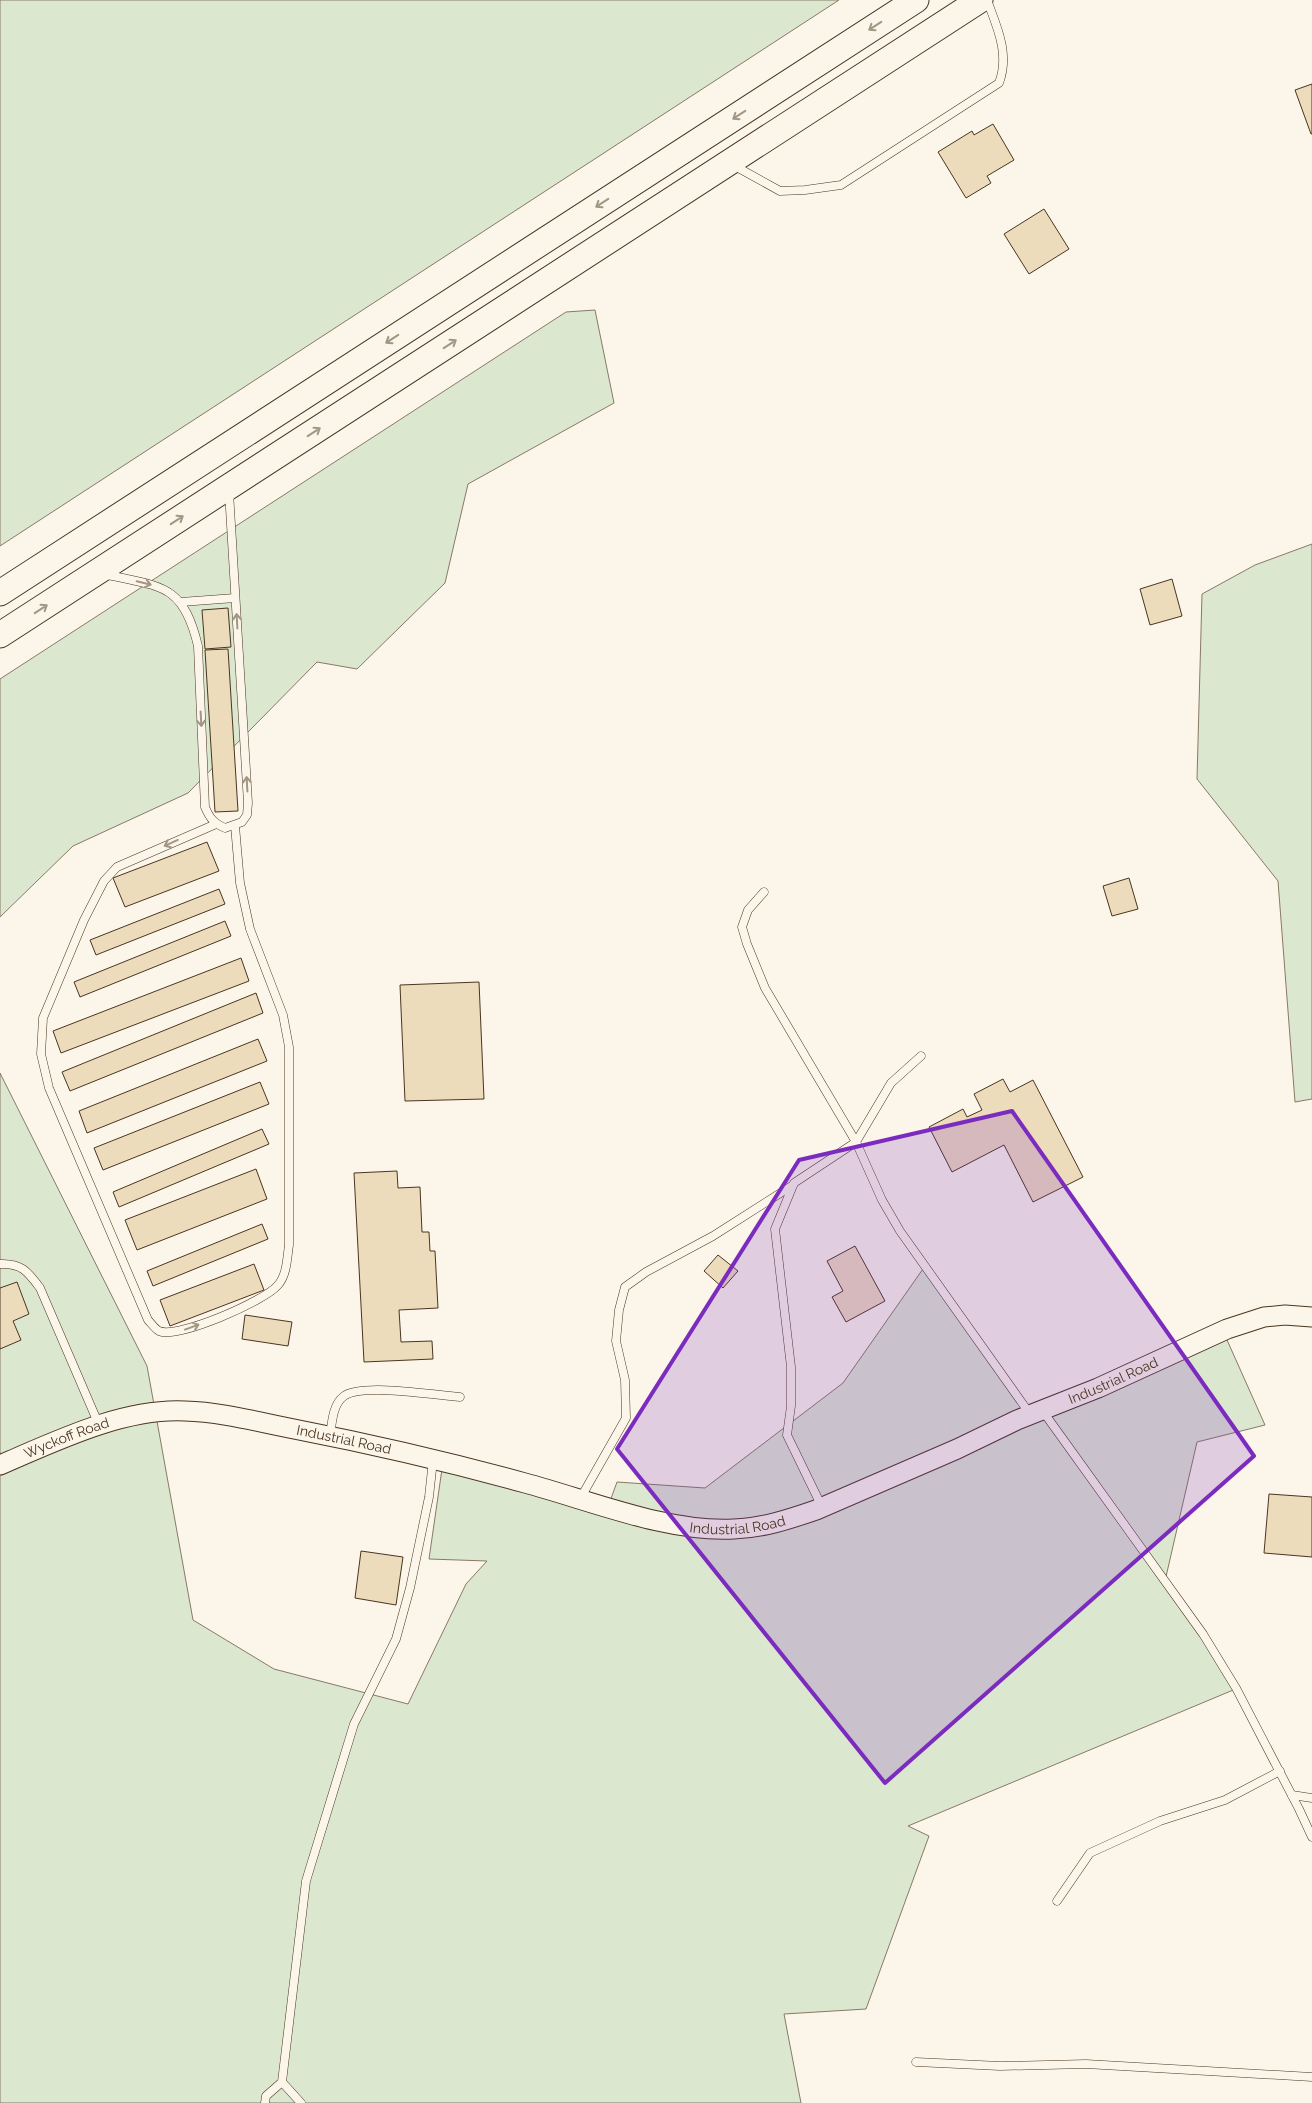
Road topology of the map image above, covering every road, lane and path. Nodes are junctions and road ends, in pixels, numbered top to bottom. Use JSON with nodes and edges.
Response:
{"nodes":[{"id":1,"x":916,"y":0,"type":"edge"},
{"id":2,"x":980,"y":0,"type":"edge"},
{"id":3,"x":987,"y":0,"type":"edge"},
{"id":4,"x":729,"y":163,"type":"junction"},
{"id":5,"x":228,"y":487,"type":"junction"},
{"id":6,"x":97,"y":572,"type":"junction"},
{"id":7,"x":0,"y":593,"type":"edge"},
{"id":8,"x":235,"y":598,"type":"junction"},
{"id":9,"x":181,"y":602,"type":"junction"},
{"id":10,"x":0,"y":635,"type":"edge"},
{"id":11,"x":216,"y":824,"type":"junction"},
{"id":12,"x":235,"y":826,"type":"junction"},
{"id":13,"x":764,"y":892,"type":"dead end"},
{"id":14,"x":921,"y":1056,"type":"dead end"},
{"id":15,"x":856,"y":1142,"type":"junction"},
{"id":16,"x":793,"y":1185,"type":"junction"},
{"id":17,"x":0,"y":1264,"type":"edge"},
{"id":18,"x":1312,"y":1317,"type":"edge"},
{"id":19,"x":460,"y":1397,"type":"dead end"},
{"id":20,"x":1037,"y":1413,"type":"junction"},
{"id":21,"x":136,"y":1416,"type":"joint"},
{"id":22,"x":99,"y":1425,"type":"junction"},
{"id":23,"x":330,"y":1436,"type":"junction"},
{"id":24,"x":433,"y":1460,"type":"junction"},
{"id":25,"x":0,"y":1465,"type":"edge"},
{"id":26,"x":580,"y":1499,"type":"junction"},
{"id":27,"x":822,"y":1507,"type":"junction"},
{"id":28,"x":1280,"y":1771,"type":"junction"},
{"id":29,"x":1292,"y":1795,"type":"junction"},
{"id":30,"x":1312,"y":1798,"type":"edge"},
{"id":31,"x":1312,"y":1837,"type":"edge"},
{"id":32,"x":1057,"y":1901,"type":"dead end"},
{"id":33,"x":916,"y":2062,"type":"dead end"},
{"id":34,"x":1312,"y":2077,"type":"edge"},
{"id":35,"x":282,"y":2082,"type":"junction"},
{"id":36,"x":265,"y":2103,"type":"edge"},
{"id":37,"x":301,"y":2103,"type":"edge"}],
"edges":[{"from":1,"to":7,"type":"highway","one_way":true},
{"from":2,"to":4,"type":"highway"},
{"from":3,"to":4,"type":"lane"},
{"from":5,"to":4,"type":"highway","one_way":true},
{"from":6,"to":5,"type":"highway","one_way":true},
{"from":5,"to":8,"type":"lane"},
{"from":6,"to":9,"type":"lane","one_way":true},
{"from":10,"to":6,"type":"highway","one_way":true},
{"from":8,"to":9,"type":"lane"},
{"from":12,"to":8,"type":"lane","one_way":true},
{"from":9,"to":11,"type":"lane","one_way":true},
{"from":11,"to":12,"type":"lane"},
{"from":11,"to":12,"type":"lane","one_way":true},
{"from":13,"to":15,"type":"lane"},
{"from":14,"to":15,"type":"lane"},
{"from":15,"to":16,"type":"lane"},
{"from":15,"to":20,"type":"lane"},
{"from":16,"to":26,"type":"lane"},
{"from":16,"to":27,"type":"lane"},
{"from":17,"to":22,"type":"lane"},
{"from":18,"to":20,"type":"street","name":"Industrial Road"},
{"from":19,"to":23,"type":"lane"},
{"from":20,"to":27,"type":"street","name":"Industrial Road"},
{"from":20,"to":28,"type":"lane"},
{"from":21,"to":22,"type":"street","name":"Wyckoff Road"},
{"from":21,"to":23,"type":"street","name":"Industrial Road"},
{"from":22,"to":25,"type":"street","name":"Wyckoff Road"},
{"from":23,"to":24,"type":"street","name":"Industrial Road"},
{"from":24,"to":26,"type":"street","name":"Industrial Road"},
{"from":24,"to":35,"type":"lane"},
{"from":26,"to":27,"type":"street","name":"Industrial Road"},
{"from":28,"to":29,"type":"lane"},
{"from":28,"to":32,"type":"lane"},
{"from":29,"to":30,"type":"lane"},
{"from":29,"to":31,"type":"lane"},
{"from":33,"to":34,"type":"lane"},
{"from":35,"to":36,"type":"lane"},
{"from":35,"to":37,"type":"lane"}]}
